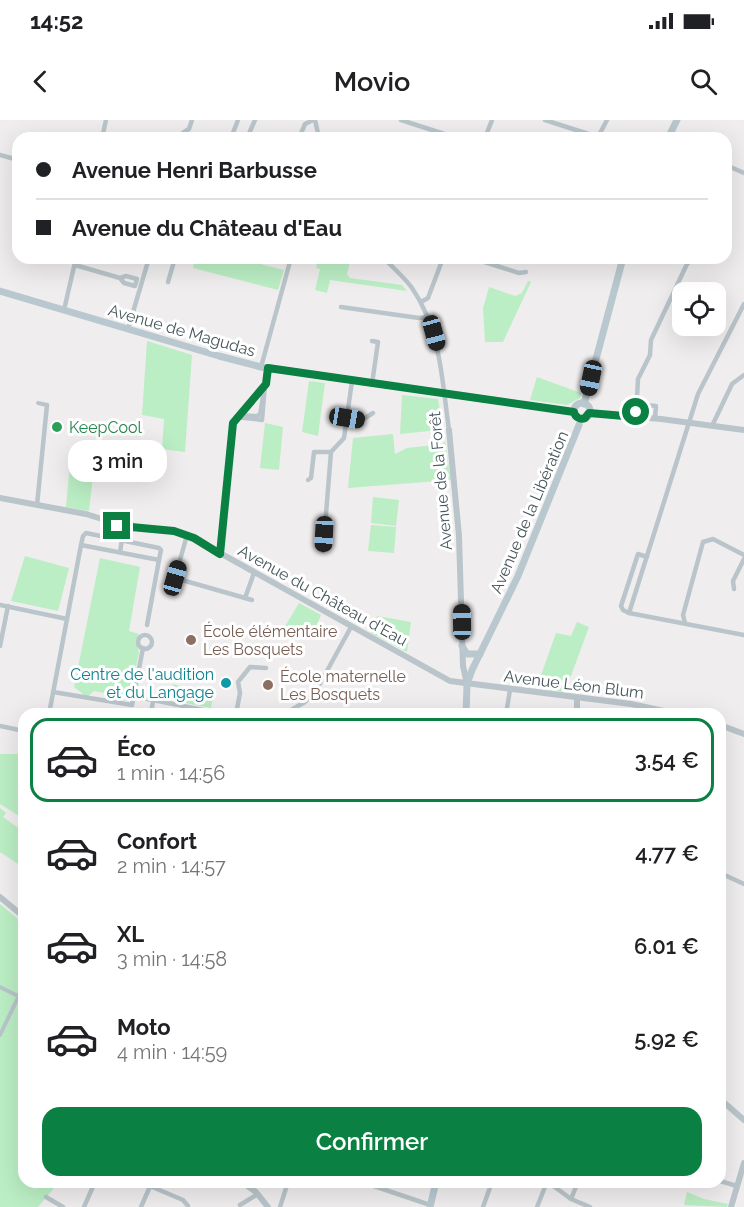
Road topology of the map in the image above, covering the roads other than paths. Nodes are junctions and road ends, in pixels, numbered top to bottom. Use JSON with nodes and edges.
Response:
{"nodes":[{"id":1,"x":192,"y":120,"type":"edge"},
{"id":2,"x":314,"y":120,"type":"edge"},
{"id":3,"x":401,"y":120,"type":"edge"},
{"id":4,"x":545,"y":120,"type":"edge"},
{"id":5,"x":555,"y":122,"type":"edge"},
{"id":6,"x":184,"y":132,"type":"edge"},
{"id":7,"x":302,"y":132,"type":"edge"},
{"id":8,"x":430,"y":132,"type":"edge"},
{"id":9,"x":584,"y":132,"type":"edge"},
{"id":10,"x":147,"y":264,"type":"edge"},
{"id":11,"x":173,"y":264,"type":"edge"},
{"id":12,"x":290,"y":264,"type":"edge"},
{"id":13,"x":390,"y":264,"type":"edge"},
{"id":14,"x":441,"y":264,"type":"edge"},
{"id":15,"x":491,"y":264,"type":"edge"},
{"id":16,"x":621,"y":264,"type":"edge"},
{"id":17,"x":685,"y":264,"type":"edge"},
{"id":18,"x":75,"y":265,"type":"joint"},
{"id":19,"x":526,"y":272,"type":"dead end"},
{"id":20,"x":120,"y":278,"type":"dead end"},
{"id":21,"x":168,"y":282,"type":"dead end"},
{"id":22,"x":0,"y":291,"type":"edge"},
{"id":23,"x":421,"y":302,"type":"junction"},
{"id":24,"x":744,"y":304,"type":"edge"},
{"id":25,"x":341,"y":306,"type":"dead end"},
{"id":26,"x":64,"y":310,"type":"junction"},
{"id":27,"x":429,"y":317,"type":"junction"},
{"id":28,"x":128,"y":329,"type":"junction"},
{"id":29,"x":372,"y":341,"type":"dead end"},
{"id":30,"x":264,"y":367,"type":"junction"},
{"id":31,"x":744,"y":375,"type":"edge"},
{"id":32,"x":352,"y":381,"type":"junction"},
{"id":33,"x":266,"y":384,"type":"junction"},
{"id":34,"x":372,"y":384,"type":"junction"},
{"id":35,"x":444,"y":394,"type":"junction"},
{"id":36,"x":38,"y":404,"type":"dead end"},
{"id":37,"x":584,"y":404,"type":"junction"},
{"id":38,"x":48,"y":405,"type":"joint"},
{"id":39,"x":574,"y":412,"type":"junction"},
{"id":40,"x":589,"y":413,"type":"junction"},
{"id":41,"x":373,"y":414,"type":"dead end"},
{"id":42,"x":257,"y":416,"type":"joint"},
{"id":43,"x":236,"y":417,"type":"junction"},
{"id":44,"x":639,"y":417,"type":"junction"},
{"id":45,"x":347,"y":418,"type":"junction"},
{"id":46,"x":655,"y":418,"type":"junction"},
{"id":47,"x":580,"y":422,"type":"junction"},
{"id":48,"x":687,"y":423,"type":"junction"},
{"id":49,"x":711,"y":426,"type":"junction"},
{"id":50,"x":448,"y":430,"type":"joint"},
{"id":51,"x":744,"y":430,"type":"edge"},
{"id":52,"x":331,"y":452,"type":"junction"},
{"id":53,"x":308,"y":480,"type":"dead end"},
{"id":54,"x":0,"y":498,"type":"edge"},
{"id":55,"x":37,"y":505,"type":"junction"},
{"id":56,"x":118,"y":524,"type":"junction"},
{"id":57,"x":131,"y":527,"type":"junction"},
{"id":58,"x":123,"y":533,"type":"junction"},
{"id":59,"x":187,"y":536,"type":"junction"},
{"id":60,"x":122,"y":542,"type":"junction"},
{"id":61,"x":81,"y":545,"type":"junction"},
{"id":62,"x":323,"y":550,"type":"dead end"},
{"id":63,"x":120,"y":552,"type":"junction"},
{"id":64,"x":220,"y":554,"type":"junction"},
{"id":65,"x":647,"y":557,"type":"junction"},
{"id":66,"x":744,"y":557,"type":"edge"},
{"id":67,"x":159,"y":560,"type":"junction"},
{"id":68,"x":254,"y":573,"type":"junction"},
{"id":69,"x":734,"y":589,"type":"dead end"},
{"id":70,"x":245,"y":598,"type":"junction"},
{"id":71,"x":252,"y":600,"type":"dead end"},
{"id":72,"x":0,"y":605,"type":"edge"},
{"id":73,"x":8,"y":606,"type":"junction"},
{"id":74,"x":629,"y":613,"type":"junction"},
{"id":75,"x":67,"y":619,"type":"junction"},
{"id":76,"x":685,"y":623,"type":"junction"},
{"id":77,"x":147,"y":625,"type":"dead end"},
{"id":78,"x":351,"y":627,"type":"junction"},
{"id":79,"x":744,"y":635,"type":"edge"},
{"id":80,"x":0,"y":646,"type":"edge"},
{"id":81,"x":462,"y":646,"type":"junction"},
{"id":82,"x":143,"y":648,"type":"dead end"},
{"id":83,"x":480,"y":654,"type":"junction"},
{"id":84,"x":266,"y":668,"type":"dead end"},
{"id":85,"x":467,"y":684,"type":"junction"},
{"id":86,"x":510,"y":690,"type":"junction"},
{"id":87,"x":53,"y":692,"type":"junction"},
{"id":88,"x":134,"y":696,"type":"junction"},
{"id":89,"x":577,"y":698,"type":"junction"},
{"id":90,"x":153,"y":701,"type":"junction"},
{"id":91,"x":50,"y":708,"type":"edge"},
{"id":92,"x":152,"y":708,"type":"edge"},
{"id":93,"x":191,"y":708,"type":"edge"},
{"id":94,"x":237,"y":708,"type":"edge"},
{"id":95,"x":294,"y":708,"type":"edge"},
{"id":96,"x":466,"y":708,"type":"edge"},
{"id":97,"x":507,"y":708,"type":"edge"},
{"id":98,"x":577,"y":708,"type":"edge"},
{"id":99,"x":650,"y":708,"type":"edge"},
{"id":100,"x":0,"y":726,"type":"edge"},
{"id":101,"x":726,"y":727,"type":"edge"},
{"id":102,"x":18,"y":730,"type":"edge"},
{"id":103,"x":744,"y":734,"type":"edge"},
{"id":104,"x":726,"y":876,"type":"edge"},
{"id":105,"x":744,"y":884,"type":"edge"},
{"id":106,"x":0,"y":897,"type":"edge"},
{"id":107,"x":18,"y":911,"type":"edge"},
{"id":108,"x":0,"y":987,"type":"edge"},
{"id":109,"x":18,"y":996,"type":"joint"},
{"id":110,"x":0,"y":1035,"type":"edge"},
{"id":111,"x":726,"y":1104,"type":"edge"},
{"id":112,"x":744,"y":1120,"type":"edge"},
{"id":113,"x":744,"y":1163,"type":"edge"},
{"id":114,"x":726,"y":1183,"type":"edge"},
{"id":115,"x":737,"y":1186,"type":"junction"},
{"id":116,"x":92,"y":1188,"type":"edge"},
{"id":117,"x":149,"y":1188,"type":"edge"},
{"id":118,"x":159,"y":1188,"type":"edge"},
{"id":119,"x":250,"y":1188,"type":"edge"},
{"id":120,"x":286,"y":1188,"type":"edge"},
{"id":121,"x":379,"y":1188,"type":"edge"},
{"id":122,"x":434,"y":1188,"type":"edge"},
{"id":123,"x":490,"y":1188,"type":"edge"},
{"id":124,"x":545,"y":1188,"type":"edge"},
{"id":125,"x":555,"y":1188,"type":"edge"},
{"id":126,"x":576,"y":1188,"type":"edge"},
{"id":127,"x":258,"y":1194,"type":"junction"},
{"id":128,"x":46,"y":1197,"type":"dead end"},
{"id":129,"x":571,"y":1199,"type":"junction"},
{"id":130,"x":240,"y":1205,"type":"dead end"},
{"id":131,"x":188,"y":1206,"type":"edge"},
{"id":132,"x":430,"y":1206,"type":"edge"},
{"id":133,"x":63,"y":1207,"type":"edge"},
{"id":134,"x":84,"y":1207,"type":"edge"},
{"id":135,"x":141,"y":1207,"type":"edge"},
{"id":136,"x":268,"y":1207,"type":"edge"},
{"id":137,"x":280,"y":1207,"type":"edge"},
{"id":138,"x":483,"y":1207,"type":"edge"},
{"id":139,"x":537,"y":1207,"type":"edge"},
{"id":140,"x":590,"y":1207,"type":"edge"},
{"id":141,"x":731,"y":1207,"type":"edge"}],
"edges":[{"from":1,"to":6,"type":"street"},
{"from":2,"to":7,"type":"street"},
{"from":3,"to":8,"type":"street"},
{"from":4,"to":5,"type":"street"},
{"from":5,"to":9,"type":"street"},
{"from":10,"to":28,"type":"street"},
{"from":11,"to":21,"type":"street"},
{"from":12,"to":30,"type":"street"},
{"from":13,"to":23,"type":"street","name":"Avenue de la Forêt"},
{"from":14,"to":23,"type":"street"},
{"from":15,"to":19,"type":"street"},
{"from":16,"to":37,"type":"main road"},
{"from":17,"to":44,"type":"street"},
{"from":18,"to":20,"type":"street"},
{"from":18,"to":26,"type":"street"},
{"from":22,"to":26,"type":"main road","name":"Avenue de Magudas"},
{"from":23,"to":27,"type":"street","name":"Avenue de la Forêt"},
{"from":24,"to":48,"type":"street"},
{"from":25,"to":27,"type":"street"},
{"from":26,"to":28,"type":"main road","name":"Avenue de Magudas"},
{"from":27,"to":35,"type":"street","name":"Avenue de la Forêt"},
{"from":28,"to":30,"type":"main road","name":"Avenue de Magudas"},
{"from":29,"to":34,"type":"street"},
{"from":30,"to":32,"type":"main road","name":"Avenue de Magudas"},
{"from":30,"to":33,"type":"street"},
{"from":31,"to":49,"type":"street"},
{"from":32,"to":34,"type":"main road","name":"Avenue de Magudas"},
{"from":32,"to":45,"type":"street"},
{"from":33,"to":43,"type":"street"},
{"from":33,"to":43,"type":"street"},
{"from":34,"to":35,"type":"main road","name":"Avenue de Magudas"},
{"from":35,"to":39,"type":"main road","name":"Avenue de Magudas"},
{"from":35,"to":50,"type":"street","name":"Avenue de la Forêt"},
{"from":36,"to":38,"type":"street"},
{"from":37,"to":39,"type":"main road","name":"Avenue de la Libération"},
{"from":37,"to":40,"type":"main road"},
{"from":38,"to":55,"type":"street"},
{"from":39,"to":47,"type":"main road","name":"Avenue de la Libération"},
{"from":40,"to":44,"type":"street"},
{"from":40,"to":47,"type":"main road","name":"Avenue de la Libération"},
{"from":41,"to":45,"type":"street"},
{"from":42,"to":42,"type":"street"},
{"from":43,"to":64,"type":"street"},
{"from":44,"to":46,"type":"street"},
{"from":44,"to":46,"type":"street"},
{"from":45,"to":52,"type":"street"},
{"from":46,"to":48,"type":"street"},
{"from":47,"to":83,"type":"main road","name":"Avenue de la Libération"},
{"from":48,"to":49,"type":"street"},
{"from":48,"to":65,"type":"street"},
{"from":49,"to":51,"type":"street"},
{"from":50,"to":81,"type":"street","name":"Avenue de la Forêt"},
{"from":52,"to":53,"type":"street"},
{"from":52,"to":62,"type":"street"},
{"from":54,"to":55,"type":"street","name":"Avenue du Château d'Eau"},
{"from":55,"to":56,"type":"street","name":"Avenue du Château d'Eau"},
{"from":56,"to":57,"type":"street","name":"Avenue du Château d'Eau"},
{"from":56,"to":58,"type":"street"},
{"from":57,"to":58,"type":"street"},
{"from":57,"to":59,"type":"street","name":"Avenue du Château d'Eau"},
{"from":58,"to":60,"type":"street"},
{"from":59,"to":64,"type":"street","name":"Avenue du Château d'Eau"},
{"from":59,"to":70,"type":"street"},
{"from":60,"to":61,"type":"street"},
{"from":60,"to":63,"type":"street"},
{"from":60,"to":67,"type":"street"},
{"from":61,"to":63,"type":"street"},
{"from":61,"to":75,"type":"street"},
{"from":63,"to":67,"type":"street"},
{"from":64,"to":68,"type":"street","name":"Avenue du Château d'Eau"},
{"from":65,"to":74,"type":"street"},
{"from":65,"to":74,"type":"street"},
{"from":66,"to":69,"type":"street"},
{"from":66,"to":76,"type":"street"},
{"from":67,"to":77,"type":"street"},
{"from":68,"to":70,"type":"street"},
{"from":68,"to":78,"type":"street","name":"Avenue du Château d'Eau"},
{"from":70,"to":71,"type":"street"},
{"from":72,"to":73,"type":"street"},
{"from":73,"to":75,"type":"street"},
{"from":73,"to":80,"type":"street"},
{"from":74,"to":76,"type":"street"},
{"from":75,"to":87,"type":"street"},
{"from":76,"to":79,"type":"street"},
{"from":78,"to":85,"type":"street","name":"Avenue du Château d'Eau"},
{"from":78,"to":95,"type":"street"},
{"from":81,"to":83,"type":"main road"},
{"from":81,"to":85,"type":"street","name":"Avenue de la Forêt"},
{"from":82,"to":88,"type":"street"},
{"from":83,"to":85,"type":"main road","name":"Avenue de la Libération"},
{"from":84,"to":94,"type":"street"},
{"from":85,"to":86,"type":"street","name":"Avenue Léon Blum"},
{"from":85,"to":96,"type":"main road","name":"Avenue de la Libération"},
{"from":86,"to":89,"type":"street","name":"Avenue Léon Blum"},
{"from":86,"to":97,"type":"street"},
{"from":87,"to":88,"type":"street"},
{"from":87,"to":91,"type":"street"},
{"from":88,"to":90,"type":"street"},
{"from":89,"to":98,"type":"street"},
{"from":89,"to":99,"type":"street","name":"Avenue Léon Blum"},
{"from":90,"to":92,"type":"street"},
{"from":90,"to":93,"type":"street"},
{"from":100,"to":102,"type":"street"},
{"from":101,"to":103,"type":"street"},
{"from":104,"to":105,"type":"street"},
{"from":106,"to":107,"type":"street"},
{"from":108,"to":109,"type":"street"},
{"from":109,"to":110,"type":"street"},
{"from":111,"to":112,"type":"street"},
{"from":113,"to":115,"type":"street"},
{"from":114,"to":115,"type":"street"},
{"from":115,"to":141,"type":"street"},
{"from":116,"to":134,"type":"street"},
{"from":117,"to":135,"type":"street"},
{"from":118,"to":131,"type":"street"},
{"from":119,"to":127,"type":"street"},
{"from":120,"to":137,"type":"street"},
{"from":121,"to":132,"type":"street"},
{"from":122,"to":132,"type":"main road"},
{"from":123,"to":138,"type":"street"},
{"from":124,"to":139,"type":"street"},
{"from":125,"to":129,"type":"street"},
{"from":126,"to":129,"type":"street"},
{"from":127,"to":130,"type":"street"},
{"from":127,"to":136,"type":"street"},
{"from":128,"to":133,"type":"street"},
{"from":129,"to":140,"type":"street"}]}
